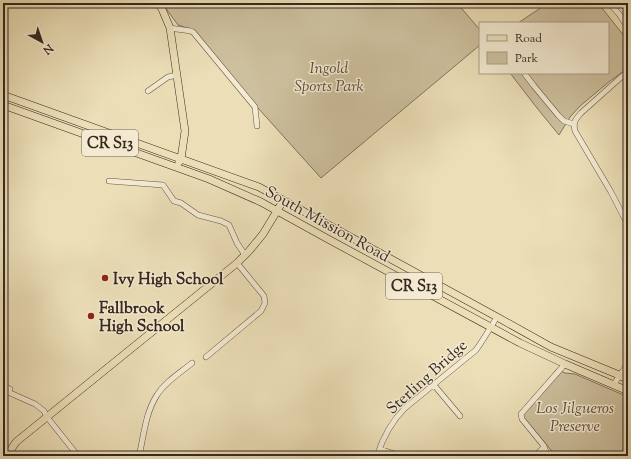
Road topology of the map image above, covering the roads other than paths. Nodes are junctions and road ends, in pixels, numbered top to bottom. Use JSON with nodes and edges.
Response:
{"nodes":[{"id":1,"x":6,"y":3,"type":"edge"},
{"id":2,"x":158,"y":3,"type":"edge"},
{"id":3,"x":609,"y":3,"type":"edge"},
{"id":4,"x":3,"y":10,"type":"edge"},
{"id":5,"x":170,"y":28,"type":"junction"},
{"id":6,"x":628,"y":28,"type":"edge"},
{"id":7,"x":628,"y":71,"type":"edge"},
{"id":8,"x":525,"y":74,"type":"edge"},
{"id":9,"x":177,"y":75,"type":"junction"},
{"id":10,"x":148,"y":91,"type":"dead end"},
{"id":11,"x":4,"y":98,"type":"edge"},
{"id":12,"x":3,"y":105,"type":"edge"},
{"id":13,"x":574,"y":124,"type":"junction"},
{"id":14,"x":257,"y":126,"type":"dead end"},
{"id":15,"x":181,"y":159,"type":"junction"},
{"id":16,"x":176,"y":167,"type":"junction"},
{"id":17,"x":109,"y":181,"type":"dead end"},
{"id":18,"x":283,"y":201,"type":"junction"},
{"id":19,"x":277,"y":211,"type":"junction"},
{"id":20,"x":628,"y":225,"type":"edge"},
{"id":21,"x":245,"y":255,"type":"junction"},
{"id":22,"x":236,"y":263,"type":"junction"},
{"id":23,"x":497,"y":317,"type":"junction"},
{"id":24,"x":490,"y":327,"type":"junction"},
{"id":25,"x":206,"y":357,"type":"dead end"},
{"id":26,"x":628,"y":361,"type":"edge"},
{"id":27,"x":192,"y":363,"type":"dead end"},
{"id":28,"x":565,"y":364,"type":"junction"},
{"id":29,"x":619,"y":375,"type":"junction"},
{"id":30,"x":628,"y":380,"type":"edge"},
{"id":31,"x":614,"y":384,"type":"junction"},
{"id":32,"x":434,"y":385,"type":"junction"},
{"id":33,"x":3,"y":386,"type":"edge"},
{"id":34,"x":628,"y":391,"type":"edge"},
{"id":35,"x":460,"y":416,"type":"dead end"},
{"id":36,"x":47,"y":417,"type":"junction"},
{"id":37,"x":544,"y":447,"type":"junction"},
{"id":38,"x":380,"y":448,"type":"junction"},
{"id":39,"x":546,"y":455,"type":"edge"},
{"id":40,"x":8,"y":456,"type":"edge"},
{"id":41,"x":78,"y":456,"type":"edge"},
{"id":42,"x":137,"y":456,"type":"edge"},
{"id":43,"x":377,"y":456,"type":"edge"},
{"id":44,"x":400,"y":456,"type":"edge"},
{"id":45,"x":535,"y":456,"type":"edge"}],
"edges":[{"from":1,"to":4,"type":"street"},
{"from":2,"to":5,"type":"main road"},
{"from":3,"to":6,"type":"street"},
{"from":5,"to":9,"type":"main road"},
{"from":5,"to":14,"type":"street"},
{"from":7,"to":13,"type":"street"},
{"from":8,"to":13,"type":"street"},
{"from":9,"to":10,"type":"street"},
{"from":9,"to":15,"type":"main road"},
{"from":11,"to":15,"type":"main road","name":"South Mission Road","number":"CR S13"},
{"from":12,"to":16,"type":"main road","name":"South Mission Road","number":"CR S13"},
{"from":13,"to":20,"type":"street"},
{"from":15,"to":16,"type":"main road"},
{"from":15,"to":18,"type":"main road","name":"South Mission Road","number":"CR S13"},
{"from":16,"to":19,"type":"main road","name":"South Mission Road","number":"CR S13"},
{"from":17,"to":21,"type":"street"},
{"from":18,"to":19,"type":"main road"},
{"from":18,"to":23,"type":"main road","name":"South Mission Road","number":"CR S13"},
{"from":19,"to":21,"type":"main road"},
{"from":19,"to":24,"type":"main road","name":"South Mission Road","number":"CR S13"},
{"from":21,"to":22,"type":"main road"},
{"from":22,"to":25,"type":"street"},
{"from":22,"to":36,"type":"main road"},
{"from":23,"to":24,"type":"street","name":"Sterling Bridge"},
{"from":23,"to":29,"type":"main road","name":"South Mission Road","number":"CR S13"},
{"from":24,"to":28,"type":"main road","name":"South Mission Road","number":"CR S13"},
{"from":24,"to":32,"type":"street","name":"Sterling Bridge"},
{"from":26,"to":29,"type":"street"},
{"from":27,"to":42,"type":"street"},
{"from":28,"to":31,"type":"main road","name":"South Mission Road","number":"CR S13"},
{"from":28,"to":37,"type":"street"},
{"from":29,"to":30,"type":"main road","name":"South Mission Road","number":"CR S13"},
{"from":29,"to":31,"type":"street"},
{"from":31,"to":34,"type":"main road","name":"South Mission Road","number":"CR S13"},
{"from":32,"to":35,"type":"street"},
{"from":32,"to":38,"type":"street","name":"Sterling Bridge"},
{"from":33,"to":36,"type":"street"},
{"from":36,"to":40,"type":"main road"},
{"from":36,"to":41,"type":"street"},
{"from":37,"to":39,"type":"street"},
{"from":37,"to":45,"type":"street"},
{"from":38,"to":43,"type":"street","name":"Sterling Bridge"},
{"from":38,"to":44,"type":"street"}]}
